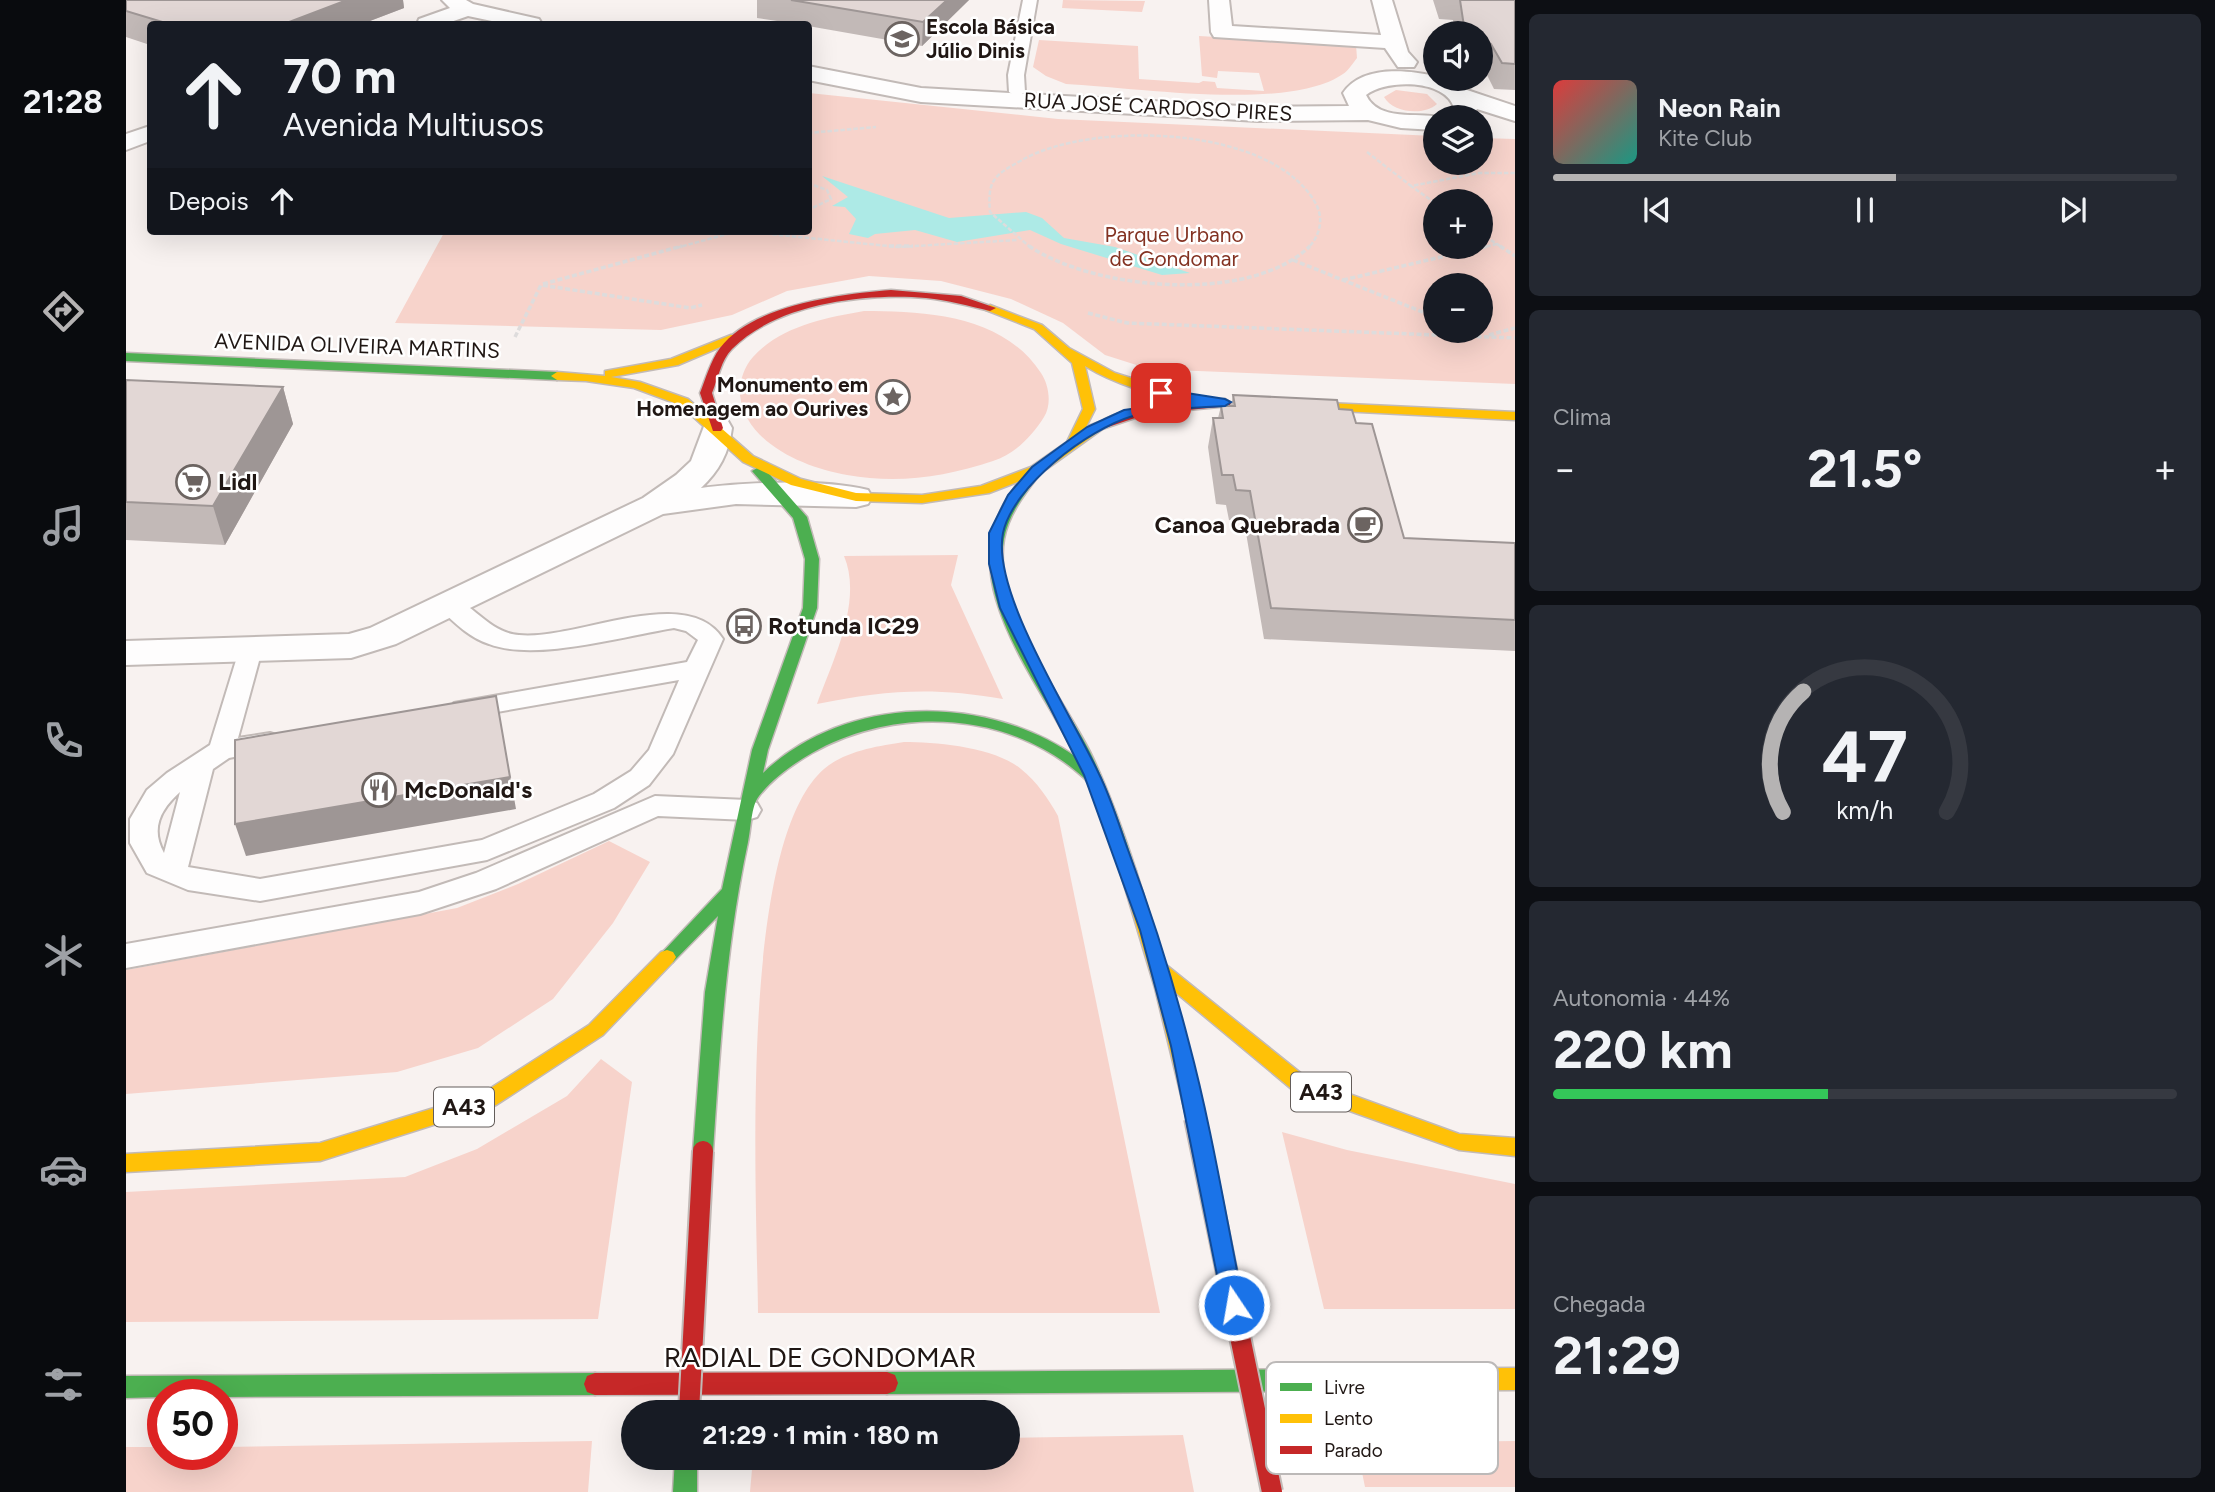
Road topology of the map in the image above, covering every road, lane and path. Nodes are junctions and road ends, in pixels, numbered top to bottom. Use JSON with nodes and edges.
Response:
{"nodes":[{"id":1,"x":1030,"y":0,"type":"edge"},
{"id":2,"x":1219,"y":0,"type":"edge"},
{"id":3,"x":1382,"y":0,"type":"edge"},
{"id":4,"x":459,"y":4,"type":"edge"},
{"id":5,"x":432,"y":21,"type":"edge"},
{"id":6,"x":520,"y":21,"type":"edge"},
{"id":7,"x":1396,"y":48,"type":"junction"},
{"id":8,"x":812,"y":74,"type":"edge"},
{"id":9,"x":1423,"y":75,"type":"edge"},
{"id":10,"x":1376,"y":79,"type":"junction"},
{"id":11,"x":1423,"y":80,"type":"edge"},
{"id":12,"x":1441,"y":91,"type":"edge"},
{"id":13,"x":945,"y":92,"type":"junction"},
{"id":14,"x":1017,"y":92,"type":"junction"},
{"id":15,"x":1354,"y":93,"type":"junction"},
{"id":16,"x":1459,"y":105,"type":"edge"},
{"id":17,"x":1493,"y":111,"type":"edge"},
{"id":18,"x":1372,"y":113,"type":"junction"},
{"id":19,"x":1515,"y":114,"type":"edge"},
{"id":20,"x":1423,"y":122,"type":"edge"},
{"id":21,"x":1493,"y":123,"type":"edge"},
{"id":22,"x":1515,"y":124,"type":"edge"},
{"id":23,"x":147,"y":134,"type":"edge"},
{"id":24,"x":126,"y":143,"type":"edge"},
{"id":25,"x":1515,"y":173,"type":"edge"},
{"id":26,"x":812,"y":184,"type":"edge"},
{"id":27,"x":1423,"y":194,"type":"edge"},
{"id":28,"x":812,"y":207,"type":"edge"},
{"id":29,"x":724,"y":235,"type":"edge"},
{"id":30,"x":779,"y":235,"type":"edge"},
{"id":31,"x":1018,"y":240,"type":"junction"},
{"id":32,"x":1493,"y":241,"type":"edge"},
{"id":33,"x":1497,"y":244,"type":"junction"},
{"id":34,"x":1515,"y":256,"type":"edge"},
{"id":35,"x":1293,"y":260,"type":"junction"},
{"id":36,"x":1343,"y":280,"type":"junction"},
{"id":37,"x":541,"y":285,"type":"dead end"},
{"id":38,"x":1423,"y":312,"type":"edge"},
{"id":39,"x":1515,"y":328,"type":"edge"},
{"id":40,"x":1493,"y":334,"type":"edge"},
{"id":41,"x":737,"y":336,"type":"junction"},
{"id":42,"x":1065,"y":347,"type":"junction"},
{"id":43,"x":126,"y":357,"type":"edge"},
{"id":44,"x":586,"y":377,"type":"junction"},
{"id":45,"x":1267,"y":404,"type":"edge"},
{"id":46,"x":1515,"y":416,"type":"edge"},
{"id":47,"x":717,"y":428,"type":"junction"},
{"id":48,"x":1073,"y":442,"type":"junction"},
{"id":49,"x":748,"y":459,"type":"junction"},
{"id":50,"x":1036,"y":470,"type":"junction"},
{"id":51,"x":778,"y":492,"type":"junction"},
{"id":52,"x":856,"y":497,"type":"junction"},
{"id":53,"x":655,"y":505,"type":"junction"},
{"id":54,"x":449,"y":605,"type":"junction"},
{"id":55,"x":250,"y":650,"type":"junction"},
{"id":56,"x":126,"y":653,"type":"edge"},
{"id":57,"x":696,"y":669,"type":"junction"},
{"id":58,"x":441,"y":713,"type":"edge"},
{"id":59,"x":290,"y":738,"type":"edge"},
{"id":60,"x":212,"y":756,"type":"junction"},
{"id":61,"x":1092,"y":775,"type":"junction"},
{"id":62,"x":749,"y":802,"type":"junction"},
{"id":63,"x":173,"y":872,"type":"junction"},
{"id":64,"x":730,"y":892,"type":"junction"},
{"id":65,"x":126,"y":956,"type":"edge"},
{"id":66,"x":1160,"y":969,"type":"junction"},
{"id":67,"x":1515,"y":1147,"type":"edge"},
{"id":68,"x":126,"y":1163,"type":"edge"},
{"id":69,"x":1266,"y":1380,"type":"edge"},
{"id":70,"x":126,"y":1387,"type":"edge"},
{"id":71,"x":689,"y":1400,"type":"edge"},
{"id":72,"x":1266,"y":1463,"type":"edge"},
{"id":73,"x":686,"y":1470,"type":"edge"},
{"id":74,"x":1268,"y":1474,"type":"edge"},
{"id":75,"x":685,"y":1492,"type":"edge"},
{"id":76,"x":1272,"y":1492,"type":"edge"}],
"edges":[{"from":1,"to":14,"type":"lane"},
{"from":2,"to":7,"type":"street"},
{"from":3,"to":7,"type":"street"},
{"from":4,"to":5,"type":"street"},
{"from":4,"to":6,"type":"street"},
{"from":7,"to":9,"type":"street"},
{"from":7,"to":10,"type":"street","name":"RUA JOSÉ CARDOSO PIRES"},
{"from":8,"to":13,"type":"street","name":"RUA JOSÉ CARDOSO PIRES"},
{"from":10,"to":11,"type":"street"},
{"from":10,"to":15,"type":"street","name":"RUA JOSÉ CARDOSO PIRES"},
{"from":12,"to":16,"type":"street"},
{"from":13,"to":14,"type":"street","name":"RUA JOSÉ CARDOSO PIRES"},
{"from":13,"to":18,"type":"street","name":"RUA JOSÉ CARDOSO PIRES"},
{"from":14,"to":15,"type":"street","name":"RUA JOSÉ CARDOSO PIRES"},
{"from":15,"to":18,"type":"street"},
{"from":17,"to":19,"type":"street"},
{"from":18,"to":20,"type":"street","name":"RUA JOSÉ CARDOSO PIRES"},
{"from":21,"to":22,"type":"street"},
{"from":23,"to":24,"type":"street"},
{"from":25,"to":27,"type":"path"},
{"from":26,"to":28,"type":"path"},
{"from":29,"to":37,"type":"path"},
{"from":30,"to":31,"type":"path"},
{"from":31,"to":35,"type":"path"},
{"from":31,"to":35,"type":"path"},
{"from":32,"to":33,"type":"path"},
{"from":33,"to":34,"type":"path"},
{"from":33,"to":36,"type":"path"},
{"from":35,"to":36,"type":"path"},
{"from":36,"to":38,"type":"path"},
{"from":39,"to":40,"type":"path"},
{"from":41,"to":42,"type":"main road","name":"AVENIDA OLIVEIRA MARTINS"},
{"from":41,"to":44,"type":"main road","name":"AVENIDA OLIVEIRA MARTINS"},
{"from":41,"to":47,"type":"main road"},
{"from":42,"to":48,"type":"main road"},
{"from":42,"to":48,"type":"main road"},
{"from":43,"to":44,"type":"main road","name":"AVENIDA OLIVEIRA MARTINS"},
{"from":44,"to":47,"type":"main road","name":"AVENIDA OLIVEIRA MARTINS"},
{"from":45,"to":46,"type":"main road"},
{"from":47,"to":49,"type":"main road","name":"AVENIDA OLIVEIRA MARTINS"},
{"from":47,"to":53,"type":"street"},
{"from":48,"to":50,"type":"main road"},
{"from":49,"to":51,"type":"main road","name":"AVENIDA OLIVEIRA MARTINS"},
{"from":49,"to":52,"type":"main road"},
{"from":50,"to":52,"type":"main road"},
{"from":50,"to":61,"type":"main road"},
{"from":51,"to":52,"type":"street"},
{"from":51,"to":53,"type":"street"},
{"from":51,"to":62,"type":"main road","name":"AVENIDA OLIVEIRA MARTINS"},
{"from":53,"to":54,"type":"street"},
{"from":54,"to":55,"type":"street"},
{"from":54,"to":57,"type":"lane"},
{"from":55,"to":56,"type":"street"},
{"from":55,"to":60,"type":"lane"},
{"from":57,"to":58,"type":"lane"},
{"from":57,"to":63,"type":"lane"},
{"from":59,"to":60,"type":"lane"},
{"from":60,"to":63,"type":"lane"},
{"from":60,"to":63,"type":"lane"},
{"from":61,"to":62,"type":"main road"},
{"from":61,"to":66,"type":"main road"},
{"from":62,"to":64,"type":"main road","name":"AVENIDA OLIVEIRA MARTINS"},
{"from":62,"to":65,"type":"lane"},
{"from":64,"to":68,"type":"main road","number":"A43"},
{"from":64,"to":71,"type":"main road","name":"AVENIDA OLIVEIRA MARTINS","bridge":true},
{"from":66,"to":67,"type":"main road","number":"A43"},
{"from":66,"to":72,"type":"main road","bridge":true},
{"from":69,"to":70,"type":"main road","name":"RADIAL DE GONDOMAR"},
{"from":73,"to":75,"type":"main road"},
{"from":74,"to":76,"type":"main road","bridge":true}]}
